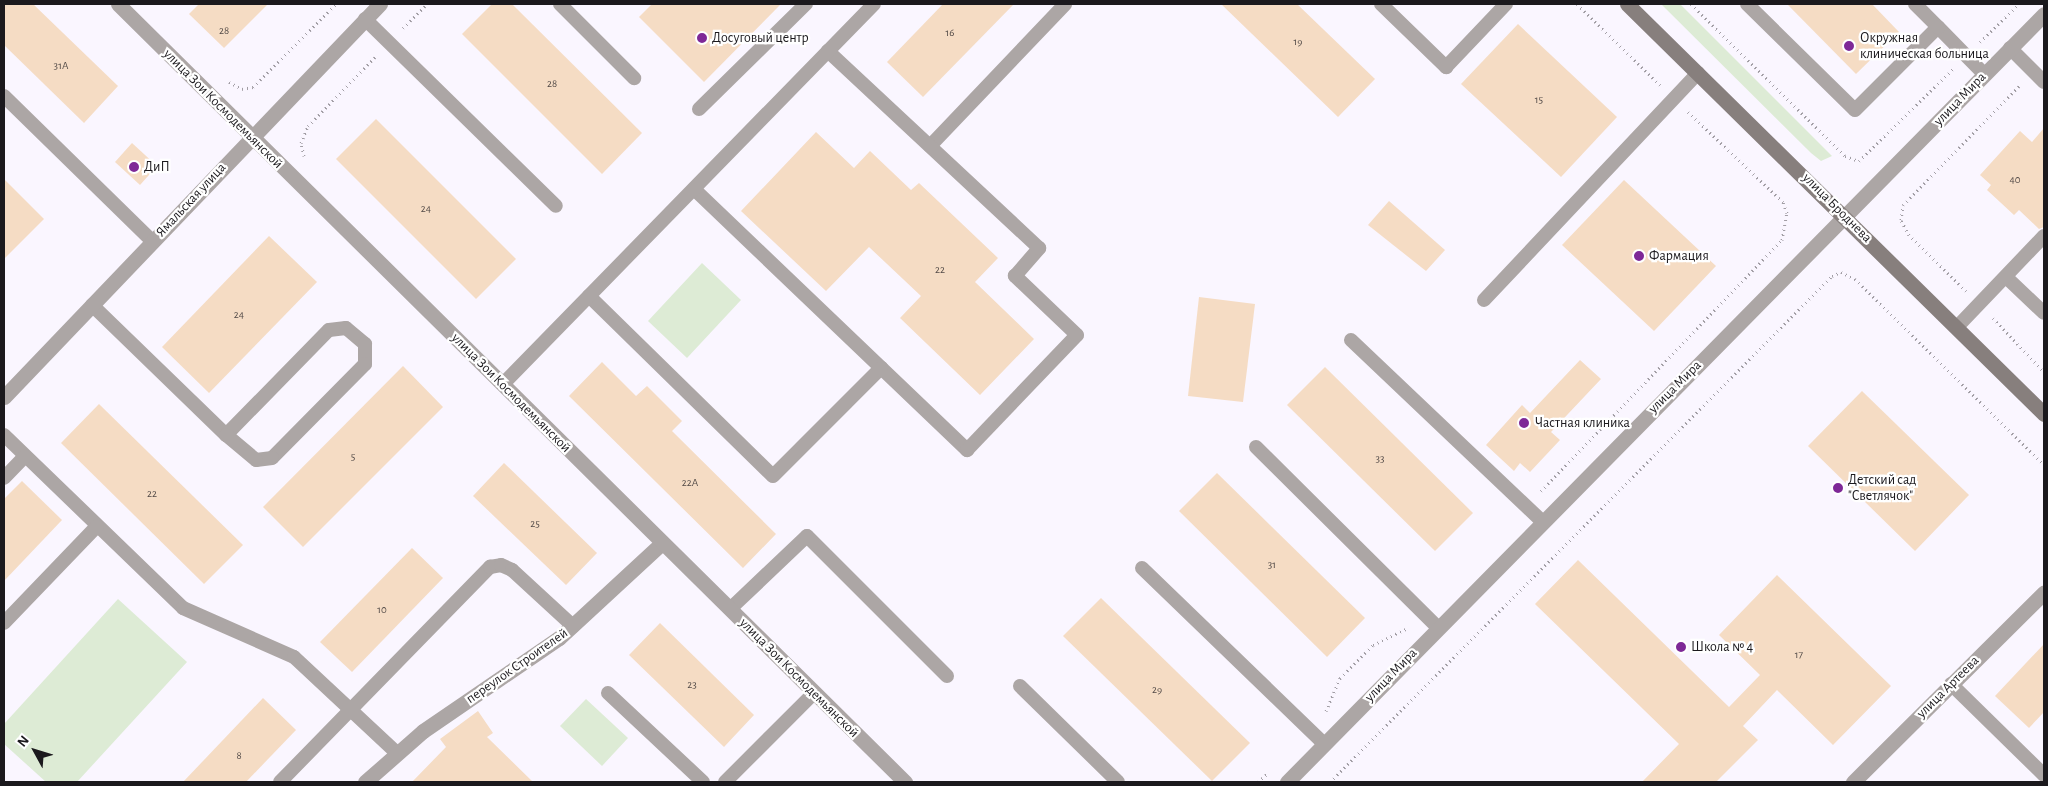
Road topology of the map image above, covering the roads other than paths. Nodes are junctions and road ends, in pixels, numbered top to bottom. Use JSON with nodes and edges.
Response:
{"nodes":[{"id":1,"x":118,"y":4,"type":"edge"},
{"id":2,"x":380,"y":4,"type":"edge"},
{"id":3,"x":560,"y":4,"type":"edge"},
{"id":4,"x":806,"y":4,"type":"edge"},
{"id":5,"x":874,"y":4,"type":"edge"},
{"id":6,"x":1064,"y":4,"type":"edge"},
{"id":7,"x":1381,"y":4,"type":"edge"},
{"id":8,"x":1506,"y":4,"type":"edge"},
{"id":9,"x":1627,"y":4,"type":"edge"},
{"id":10,"x":1747,"y":4,"type":"edge"},
{"id":11,"x":1916,"y":4,"type":"edge"},
{"id":12,"x":2044,"y":14,"type":"edge"},
{"id":13,"x":365,"y":19,"type":"junction"},
{"id":14,"x":1938,"y":27,"type":"junction"},
{"id":15,"x":2010,"y":48,"type":"junction"},
{"id":16,"x":828,"y":51,"type":"junction"},
{"id":17,"x":1698,"y":73,"type":"junction"},
{"id":18,"x":1984,"y":74,"type":"junction"},
{"id":19,"x":634,"y":78,"type":"dead end"},
{"id":20,"x":2044,"y":82,"type":"edge"},
{"id":21,"x":4,"y":96,"type":"edge"},
{"id":22,"x":699,"y":109,"type":"dead end"},
{"id":23,"x":251,"y":136,"type":"junction"},
{"id":24,"x":930,"y":146,"type":"junction"},
{"id":25,"x":694,"y":189,"type":"junction"},
{"id":26,"x":556,"y":206,"type":"dead end"},
{"id":27,"x":1846,"y":218,"type":"junction"},
{"id":28,"x":2044,"y":236,"type":"edge"},
{"id":29,"x":152,"y":242,"type":"junction"},
{"id":30,"x":2006,"y":276,"type":"junction"},
{"id":31,"x":589,"y":296,"type":"junction"},
{"id":32,"x":1484,"y":300,"type":"dead end"},
{"id":33,"x":92,"y":305,"type":"junction"},
{"id":34,"x":2044,"y":313,"type":"edge"},
{"id":35,"x":1956,"y":327,"type":"junction"},
{"id":36,"x":1351,"y":340,"type":"dead end"},
{"id":37,"x":881,"y":368,"type":"junction"},
{"id":38,"x":503,"y":384,"type":"junction"},
{"id":39,"x":4,"y":398,"type":"edge"},
{"id":40,"x":2044,"y":414,"type":"edge"},
{"id":41,"x":4,"y":435,"type":"edge"},
{"id":42,"x":226,"y":435,"type":"junction"},
{"id":43,"x":1256,"y":447,"type":"dead end"},
{"id":44,"x":25,"y":456,"type":"junction"},
{"id":45,"x":4,"y":478,"type":"edge"},
{"id":46,"x":1541,"y":520,"type":"junction"},
{"id":47,"x":97,"y":526,"type":"junction"},
{"id":48,"x":662,"y":543,"type":"junction"},
{"id":49,"x":1142,"y":568,"type":"dead end"},
{"id":50,"x":2044,"y":592,"type":"edge"},
{"id":51,"x":730,"y":609,"type":"junction"},
{"id":52,"x":4,"y":623,"type":"edge"},
{"id":53,"x":573,"y":626,"type":"junction"},
{"id":54,"x":1438,"y":628,"type":"junction"},
{"id":55,"x":947,"y":676,"type":"dead end"},
{"id":56,"x":1952,"y":684,"type":"junction"},
{"id":57,"x":1020,"y":686,"type":"dead end"},
{"id":58,"x":608,"y":693,"type":"dead end"},
{"id":59,"x":814,"y":693,"type":"junction"},
{"id":60,"x":351,"y":709,"type":"junction"},
{"id":61,"x":1324,"y":744,"type":"junction"},
{"id":62,"x":396,"y":752,"type":"junction"},
{"id":63,"x":2044,"y":775,"type":"edge"},
{"id":64,"x":280,"y":782,"type":"edge"},
{"id":65,"x":365,"y":782,"type":"edge"},
{"id":66,"x":703,"y":782,"type":"edge"},
{"id":67,"x":725,"y":782,"type":"edge"},
{"id":68,"x":905,"y":782,"type":"edge"},
{"id":69,"x":1118,"y":782,"type":"edge"},
{"id":70,"x":1287,"y":782,"type":"edge"},
{"id":71,"x":1853,"y":782,"type":"edge"}],
"edges":[{"from":1,"to":23,"type":"street","name":"улица Зои Космодемьянской"},
{"from":2,"to":13,"type":"street","name":"Ямальская улица"},
{"from":3,"to":19,"type":"lane"},
{"from":4,"to":22,"type":"lane"},
{"from":5,"to":16,"type":"lane"},
{"from":6,"to":24,"type":"lane"},
{"from":7,"to":8,"type":"lane"},
{"from":9,"to":17,"type":"main road","name":"улица Броднева"},
{"from":10,"to":14,"type":"lane"},
{"from":11,"to":14,"type":"lane"},
{"from":12,"to":15,"type":"street","name":"улица Мира"},
{"from":13,"to":23,"type":"street","name":"Ямальская улица"},
{"from":13,"to":26,"type":"lane"},
{"from":14,"to":18,"type":"lane"},
{"from":15,"to":18,"type":"street","name":"улица Мира"},
{"from":15,"to":20,"type":"lane"},
{"from":16,"to":24,"type":"lane"},
{"from":16,"to":25,"type":"lane"},
{"from":17,"to":27,"type":"main road","name":"улица Броднева"},
{"from":17,"to":32,"type":"lane"},
{"from":18,"to":27,"type":"street","name":"улица Мира"},
{"from":21,"to":29,"type":"lane"},
{"from":23,"to":29,"type":"street","name":"Ямальская улица"},
{"from":23,"to":38,"type":"street","name":"улица Зои Космодемьянской"},
{"from":24,"to":37,"type":"lane"},
{"from":25,"to":31,"type":"lane"},
{"from":25,"to":37,"type":"lane"},
{"from":27,"to":35,"type":"main road","name":"улица Броднева"},
{"from":27,"to":46,"type":"street","name":"улица Мира"},
{"from":28,"to":30,"type":"lane"},
{"from":29,"to":33,"type":"street","name":"Ямальская улица"},
{"from":30,"to":34,"type":"lane"},
{"from":30,"to":35,"type":"lane"},
{"from":31,"to":37,"type":"lane"},
{"from":31,"to":38,"type":"lane"},
{"from":33,"to":39,"type":"street","name":"Ямальская улица"},
{"from":33,"to":42,"type":"lane"},
{"from":35,"to":40,"type":"main road","name":"улица Броднева"},
{"from":36,"to":46,"type":"lane"},
{"from":38,"to":48,"type":"street","name":"улица Зои Космодемьянской"},
{"from":41,"to":44,"type":"lane"},
{"from":42,"to":42,"type":"lane"},
{"from":43,"to":54,"type":"lane"},
{"from":44,"to":45,"type":"lane"},
{"from":44,"to":47,"type":"lane"},
{"from":46,"to":54,"type":"street","name":"улица Мира"},
{"from":47,"to":52,"type":"lane"},
{"from":47,"to":60,"type":"lane"},
{"from":48,"to":51,"type":"street","name":"улица Зои Космодемьянской"},
{"from":48,"to":53,"type":"street","name":"переулок Строителей"},
{"from":49,"to":61,"type":"lane"},
{"from":50,"to":56,"type":"street","name":"улица Артеева"},
{"from":51,"to":55,"type":"lane"},
{"from":51,"to":59,"type":"street","name":"улица Зои Космодемьянской"},
{"from":53,"to":60,"type":"lane"},
{"from":53,"to":62,"type":"street","name":"переулок Строителей"},
{"from":54,"to":61,"type":"street","name":"улица Мира"},
{"from":56,"to":63,"type":"lane"},
{"from":56,"to":71,"type":"street","name":"улица Артеева"},
{"from":57,"to":69,"type":"lane"},
{"from":58,"to":66,"type":"lane"},
{"from":59,"to":67,"type":"lane"},
{"from":59,"to":68,"type":"street","name":"улица Зои Космодемьянской"},
{"from":60,"to":62,"type":"lane"},
{"from":60,"to":64,"type":"lane"},
{"from":61,"to":70,"type":"street","name":"улица Мира"},
{"from":62,"to":65,"type":"street","name":"переулок Строителей"}]}
